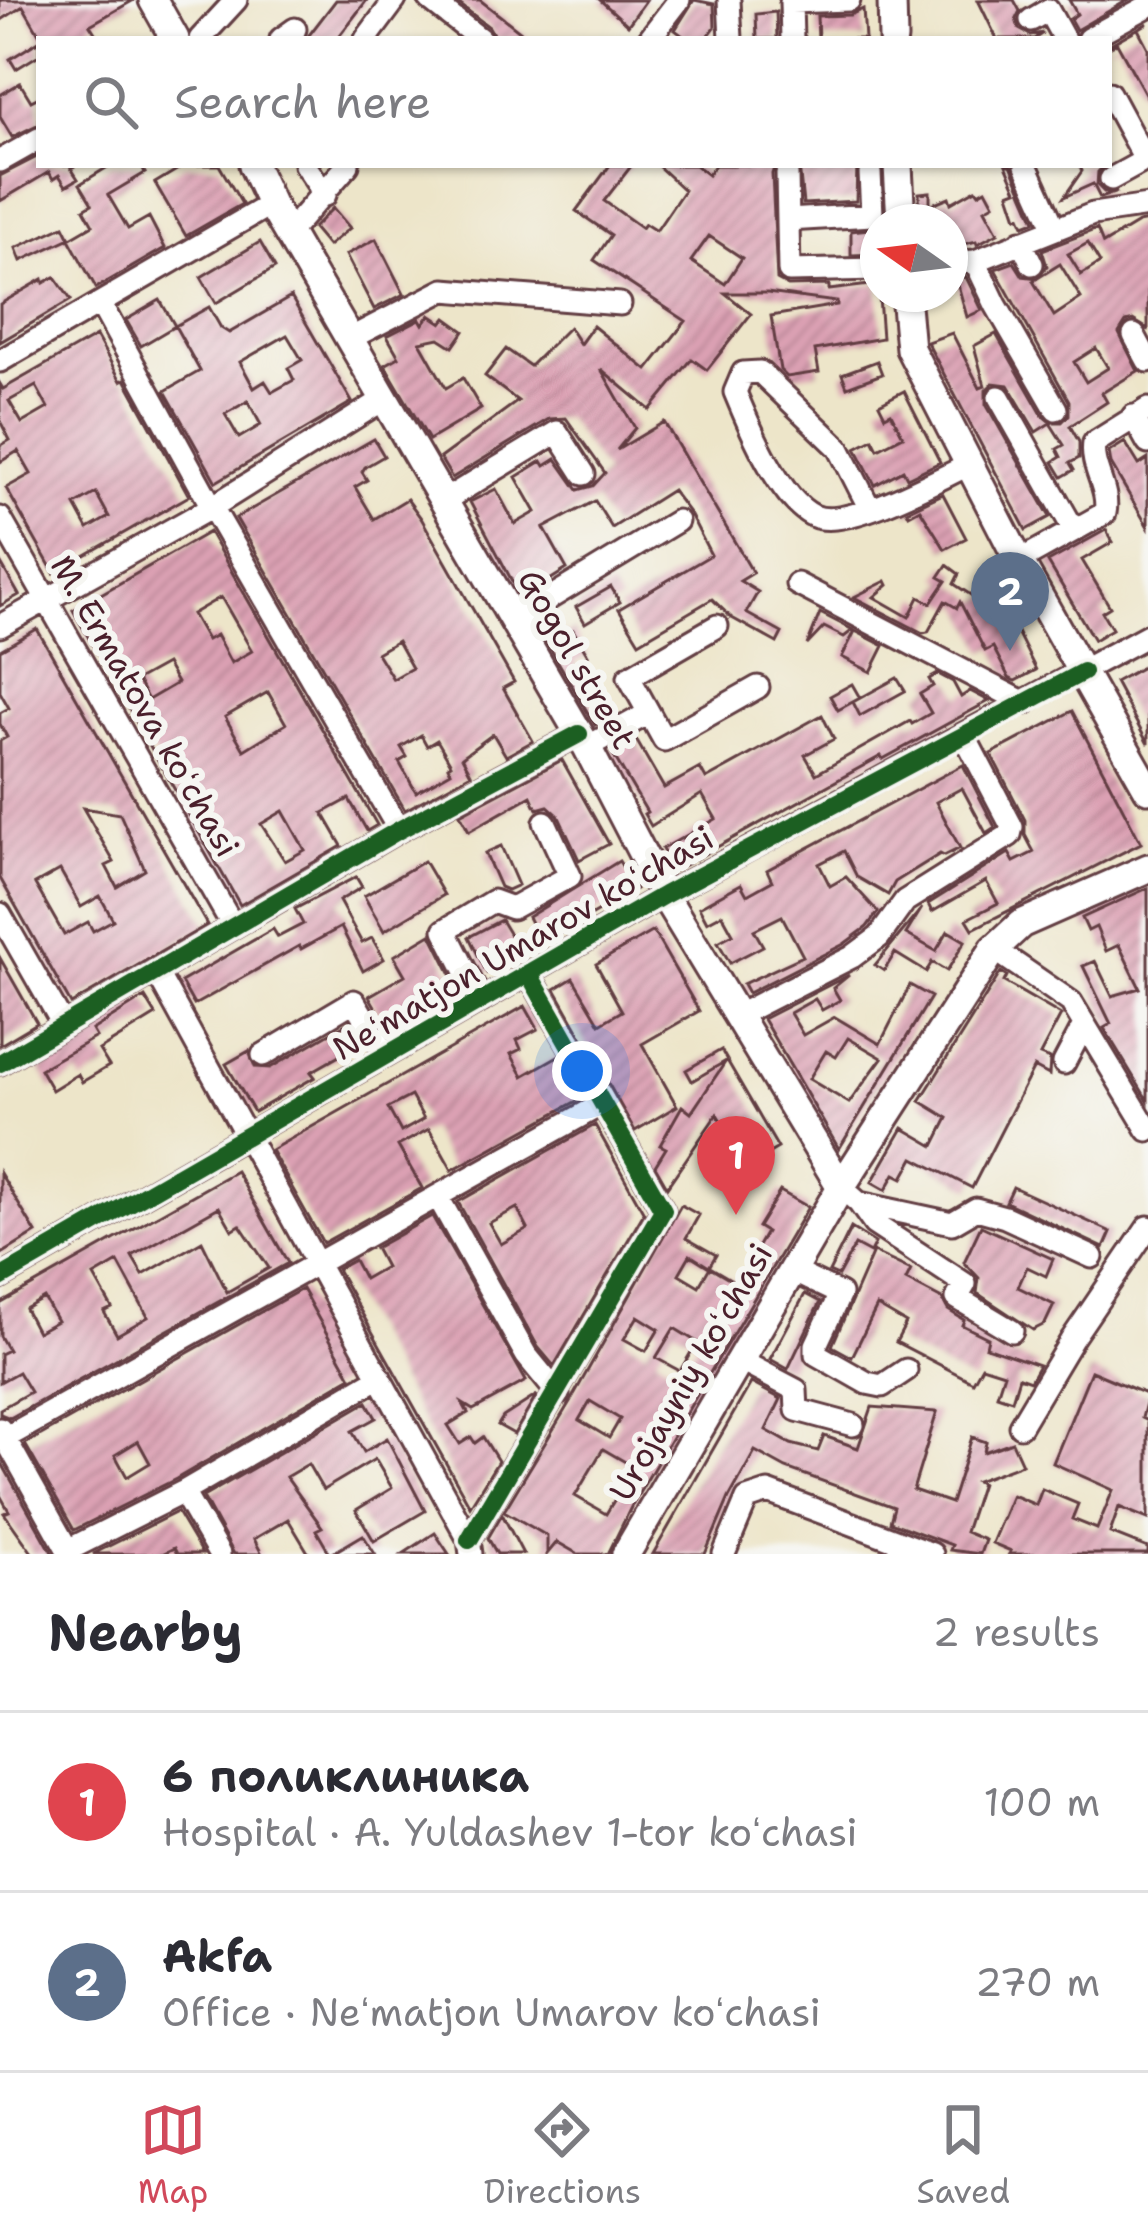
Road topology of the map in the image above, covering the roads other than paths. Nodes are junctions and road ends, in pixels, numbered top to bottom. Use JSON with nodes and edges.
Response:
{"nodes":[{"id":1,"x":153,"y":0,"type":"edge"},
{"id":2,"x":236,"y":0,"type":"edge"},
{"id":3,"x":395,"y":0,"type":"edge"},
{"id":4,"x":430,"y":0,"type":"edge"},
{"id":5,"x":679,"y":0,"type":"edge"},
{"id":6,"x":729,"y":0,"type":"edge"},
{"id":7,"x":849,"y":0,"type":"edge"},
{"id":8,"x":892,"y":0,"type":"edge"},
{"id":9,"x":1148,"y":6,"type":"edge"},
{"id":10,"x":1049,"y":7,"type":"edge"},
{"id":11,"x":449,"y":30,"type":"edge"},
{"id":12,"x":173,"y":36,"type":"edge"},
{"id":13,"x":203,"y":36,"type":"edge"},
{"id":14,"x":368,"y":36,"type":"edge"},
{"id":15,"x":651,"y":36,"type":"edge"},
{"id":16,"x":731,"y":36,"type":"edge"},
{"id":17,"x":792,"y":36,"type":"edge"},
{"id":18,"x":893,"y":36,"type":"edge"},
{"id":19,"x":1063,"y":36,"type":"edge"},
{"id":20,"x":1093,"y":36,"type":"edge"},
{"id":21,"x":1112,"y":99,"type":"edge"},
{"id":22,"x":36,"y":141,"type":"edge"},
{"id":23,"x":0,"y":161,"type":"edge"},
{"id":24,"x":255,"y":168,"type":"edge"},
{"id":25,"x":307,"y":168,"type":"edge"},
{"id":26,"x":345,"y":168,"type":"edge"},
{"id":27,"x":898,"y":168,"type":"edge"},
{"id":28,"x":1027,"y":168,"type":"edge"},
{"id":29,"x":870,"y":173,"type":"dead end"},
{"id":30,"x":787,"y":174,"type":"dead end"},
{"id":31,"x":1112,"y":179,"type":"dead end"},
{"id":32,"x":325,"y":195,"type":"junction"},
{"id":33,"x":271,"y":203,"type":"junction"},
{"id":34,"x":900,"y":204,"type":"edge"},
{"id":35,"x":1148,"y":206,"type":"edge"},
{"id":36,"x":788,"y":220,"type":"junction"},
{"id":37,"x":1054,"y":227,"type":"junction"},
{"id":38,"x":289,"y":232,"type":"junction"},
{"id":39,"x":1021,"y":242,"type":"junction"},
{"id":40,"x":975,"y":261,"type":"junction"},
{"id":41,"x":968,"y":262,"type":"edge"},
{"id":42,"x":1032,"y":264,"type":"dead end"},
{"id":43,"x":860,"y":269,"type":"edge"},
{"id":44,"x":100,"y":303,"type":"junction"},
{"id":45,"x":620,"y":304,"type":"dead end"},
{"id":46,"x":907,"y":312,"type":"edge"},
{"id":47,"x":1134,"y":334,"type":"dead end"},
{"id":48,"x":350,"y":338,"type":"junction"},
{"id":49,"x":1147,"y":357,"type":"edge"},
{"id":50,"x":0,"y":361,"type":"edge"},
{"id":51,"x":999,"y":397,"type":"dead end"},
{"id":52,"x":386,"y":398,"type":"junction"},
{"id":53,"x":1056,"y":409,"type":"dead end"},
{"id":54,"x":1140,"y":412,"type":"edge"},
{"id":55,"x":1148,"y":442,"type":"edge"},
{"id":56,"x":971,"y":464,"type":"junction"},
{"id":57,"x":584,"y":474,"type":"dead end"},
{"id":58,"x":445,"y":500,"type":"junction"},
{"id":59,"x":212,"y":507,"type":"junction"},
{"id":60,"x":870,"y":508,"type":"junction"},
{"id":61,"x":0,"y":518,"type":"edge"},
{"id":62,"x":677,"y":521,"type":"dead end"},
{"id":63,"x":1075,"y":530,"type":"junction"},
{"id":64,"x":1018,"y":561,"type":"junction"},
{"id":65,"x":797,"y":584,"type":"dead end"},
{"id":66,"x":46,"y":602,"type":"junction"},
{"id":67,"x":512,"y":621,"type":"junction"},
{"id":68,"x":0,"y":626,"type":"edge"},
{"id":69,"x":717,"y":626,"type":"dead end"},
{"id":70,"x":1148,"y":635,"type":"edge"},
{"id":71,"x":1083,"y":672,"type":"junction"},
{"id":72,"x":758,"y":687,"type":"dead end"},
{"id":73,"x":1025,"y":703,"type":"junction"},
{"id":74,"x":649,"y":712,"type":"junction"},
{"id":75,"x":964,"y":735,"type":"junction"},
{"id":76,"x":583,"y":741,"type":"junction"},
{"id":77,"x":1148,"y":789,"type":"edge"},
{"id":78,"x":545,"y":823,"type":"dead end"},
{"id":79,"x":399,"y":830,"type":"junction"},
{"id":80,"x":1148,"y":868,"type":"edge"},
{"id":81,"x":664,"y":895,"type":"junction"},
{"id":82,"x":0,"y":914,"type":"edge"},
{"id":83,"x":233,"y":926,"type":"junction"},
{"id":84,"x":994,"y":949,"type":"junction"},
{"id":85,"x":157,"y":973,"type":"junction"},
{"id":86,"x":529,"y":974,"type":"junction"},
{"id":87,"x":481,"y":1001,"type":"junction"},
{"id":88,"x":736,"y":1016,"type":"junction"},
{"id":89,"x":1084,"y":1025,"type":"junction"},
{"id":90,"x":64,"y":1026,"type":"junction"},
{"id":91,"x":386,"y":1054,"type":"junction"},
{"id":92,"x":263,"y":1055,"type":"dead end"},
{"id":93,"x":1064,"y":1063,"type":"dead end"},
{"id":94,"x":0,"y":1064,"type":"edge"},
{"id":95,"x":602,"y":1104,"type":"junction"},
{"id":96,"x":1148,"y":1130,"type":"edge"},
{"id":97,"x":245,"y":1138,"type":"junction"},
{"id":98,"x":850,"y":1195,"type":"junction"},
{"id":99,"x":438,"y":1198,"type":"junction"},
{"id":100,"x":1148,"y":1227,"type":"edge"},
{"id":101,"x":1092,"y":1257,"type":"dead end"},
{"id":102,"x":316,"y":1264,"type":"junction"},
{"id":103,"x":792,"y":1271,"type":"junction"},
{"id":104,"x":0,"y":1278,"type":"edge"},
{"id":105,"x":1012,"y":1331,"type":"dead end"},
{"id":106,"x":739,"y":1360,"type":"junction"},
{"id":107,"x":906,"y":1370,"type":"dead end"},
{"id":108,"x":380,"y":1377,"type":"junction"},
{"id":109,"x":558,"y":1394,"type":"junction"},
{"id":110,"x":853,"y":1425,"type":"dead end"},
{"id":111,"x":1020,"y":1426,"type":"dead end"},
{"id":112,"x":3,"y":1433,"type":"edge"},
{"id":113,"x":183,"y":1492,"type":"junction"},
{"id":114,"x":868,"y":1530,"type":"junction"},
{"id":115,"x":472,"y":1550,"type":"edge"},
{"id":116,"x":69,"y":1552,"type":"edge"},
{"id":117,"x":219,"y":1554,"type":"edge"},
{"id":118,"x":626,"y":1554,"type":"edge"},
{"id":119,"x":724,"y":1554,"type":"edge"},
{"id":120,"x":859,"y":1554,"type":"edge"},
{"id":121,"x":932,"y":1554,"type":"edge"}],
"edges":[{"from":1,"to":12,"type":"main road"},
{"from":2,"to":13,"type":"street"},
{"from":3,"to":14,"type":"street"},
{"from":4,"to":11,"type":"street"},
{"from":5,"to":15,"type":"street"},
{"from":6,"to":16,"type":"street"},
{"from":7,"to":17,"type":"street"},
{"from":8,"to":18,"type":"main road"},
{"from":9,"to":20,"type":"street"},
{"from":10,"to":19,"type":"street"},
{"from":21,"to":31,"type":"street"},
{"from":22,"to":23,"type":"street"},
{"from":24,"to":33,"type":"main road","name":"Gogol street"},
{"from":25,"to":32,"type":"street"},
{"from":26,"to":32,"type":"street"},
{"from":27,"to":34,"type":"main road"},
{"from":28,"to":37,"type":"street"},
{"from":29,"to":36,"type":"street"},
{"from":30,"to":36,"type":"street"},
{"from":32,"to":38,"type":"street"},
{"from":33,"to":38,"type":"main road","name":"Gogol street"},
{"from":33,"to":44,"type":"street"},
{"from":35,"to":37,"type":"street"},
{"from":36,"to":43,"type":"street"},
{"from":37,"to":39,"type":"street"},
{"from":38,"to":48,"type":"main road","name":"Gogol street"},
{"from":39,"to":40,"type":"street"},
{"from":39,"to":42,"type":"street"},
{"from":40,"to":41,"type":"street"},
{"from":40,"to":53,"type":"street"},
{"from":44,"to":50,"type":"street"},
{"from":44,"to":59,"type":"street"},
{"from":45,"to":48,"type":"street"},
{"from":46,"to":56,"type":"main road"},
{"from":47,"to":49,"type":"street"},
{"from":48,"to":52,"type":"main road","name":"Gogol street"},
{"from":51,"to":63,"type":"street"},
{"from":52,"to":58,"type":"main road","name":"Gogol street"},
{"from":52,"to":59,"type":"street"},
{"from":54,"to":55,"type":"street"},
{"from":54,"to":63,"type":"street"},
{"from":56,"to":60,"type":"street"},
{"from":56,"to":64,"type":"main road"},
{"from":57,"to":58,"type":"street"},
{"from":58,"to":67,"type":"main road","name":"Gogol street"},
{"from":59,"to":66,"type":"street"},
{"from":59,"to":79,"type":"street"},
{"from":60,"to":60,"type":"street"},
{"from":61,"to":66,"type":"street","name":"M. Ermatova koʻchasi"},
{"from":62,"to":67,"type":"street"},
{"from":63,"to":64,"type":"street"},
{"from":64,"to":71,"type":"main road"},
{"from":65,"to":73,"type":"street"},
{"from":66,"to":68,"type":"street"},
{"from":66,"to":83,"type":"street","name":"M. Ermatova koʻchasi"},
{"from":67,"to":76,"type":"main road","name":"Gogol street"},
{"from":69,"to":74,"type":"street"},
{"from":70,"to":71,"type":"street","name":"Neʻmatjon Umarov koʻchasi"},
{"from":71,"to":73,"type":"street","name":"Neʻmatjon Umarov koʻchasi"},
{"from":71,"to":77,"type":"main road"},
{"from":72,"to":74,"type":"street"},
{"from":73,"to":75,"type":"street","name":"Neʻmatjon Umarov koʻchasi"},
{"from":74,"to":76,"type":"street"},
{"from":75,"to":81,"type":"street","name":"Neʻmatjon Umarov koʻchasi"},
{"from":75,"to":88,"type":"street"},
{"from":76,"to":79,"type":"street"},
{"from":76,"to":81,"type":"main road","name":"Gogol street"},
{"from":78,"to":87,"type":"street"},
{"from":79,"to":83,"type":"street"},
{"from":80,"to":84,"type":"main road","name":"Urоjayniy koʻchasi"},
{"from":81,"to":86,"type":"street","name":"Neʻmatjon Umarov koʻchasi"},
{"from":81,"to":88,"type":"main road","name":"Gogol street"},
{"from":82,"to":90,"type":"street"},
{"from":83,"to":85,"type":"street"},
{"from":84,"to":89,"type":"street"},
{"from":84,"to":98,"type":"main road","name":"Urоjayniy koʻchasi"},
{"from":85,"to":90,"type":"street"},
{"from":85,"to":97,"type":"street"},
{"from":86,"to":87,"type":"street","name":"Neʻmatjon Umarov koʻchasi"},
{"from":86,"to":95,"type":"street"},
{"from":87,"to":91,"type":"street","name":"Neʻmatjon Umarov koʻchasi"},
{"from":88,"to":98,"type":"main road","name":"Gogol street"},
{"from":89,"to":93,"type":"street"},
{"from":89,"to":96,"type":"street"},
{"from":90,"to":94,"type":"street"},
{"from":91,"to":92,"type":"street"},
{"from":91,"to":97,"type":"street","name":"Neʻmatjon Umarov koʻchasi"},
{"from":95,"to":99,"type":"street"},
{"from":95,"to":109,"type":"street"},
{"from":97,"to":102,"type":"street"},
{"from":97,"to":104,"type":"street","name":"Neʻmatjon Umarov koʻchasi"},
{"from":98,"to":101,"type":"street"},
{"from":98,"to":103,"type":"main road","name":"Urоjayniy koʻchasi"},
{"from":98,"to":105,"type":"street"},
{"from":99,"to":102,"type":"street"},
{"from":99,"to":109,"type":"street"},
{"from":100,"to":111,"type":"street"},
{"from":102,"to":108,"type":"street"},
{"from":102,"to":112,"type":"street"},
{"from":103,"to":106,"type":"main road","name":"Urоjayniy koʻchasi"},
{"from":103,"to":107,"type":"street"},
{"from":106,"to":110,"type":"street"},
{"from":106,"to":118,"type":"main road","name":"Urоjayniy koʻchasi"},
{"from":108,"to":113,"type":"street"},
{"from":108,"to":115,"type":"street"},
{"from":109,"to":115,"type":"street"},
{"from":112,"to":116,"type":"street"},
{"from":113,"to":116,"type":"street"},
{"from":113,"to":117,"type":"street"},
{"from":114,"to":119,"type":"street"},
{"from":114,"to":120,"type":"street"},
{"from":114,"to":121,"type":"street"}]}
